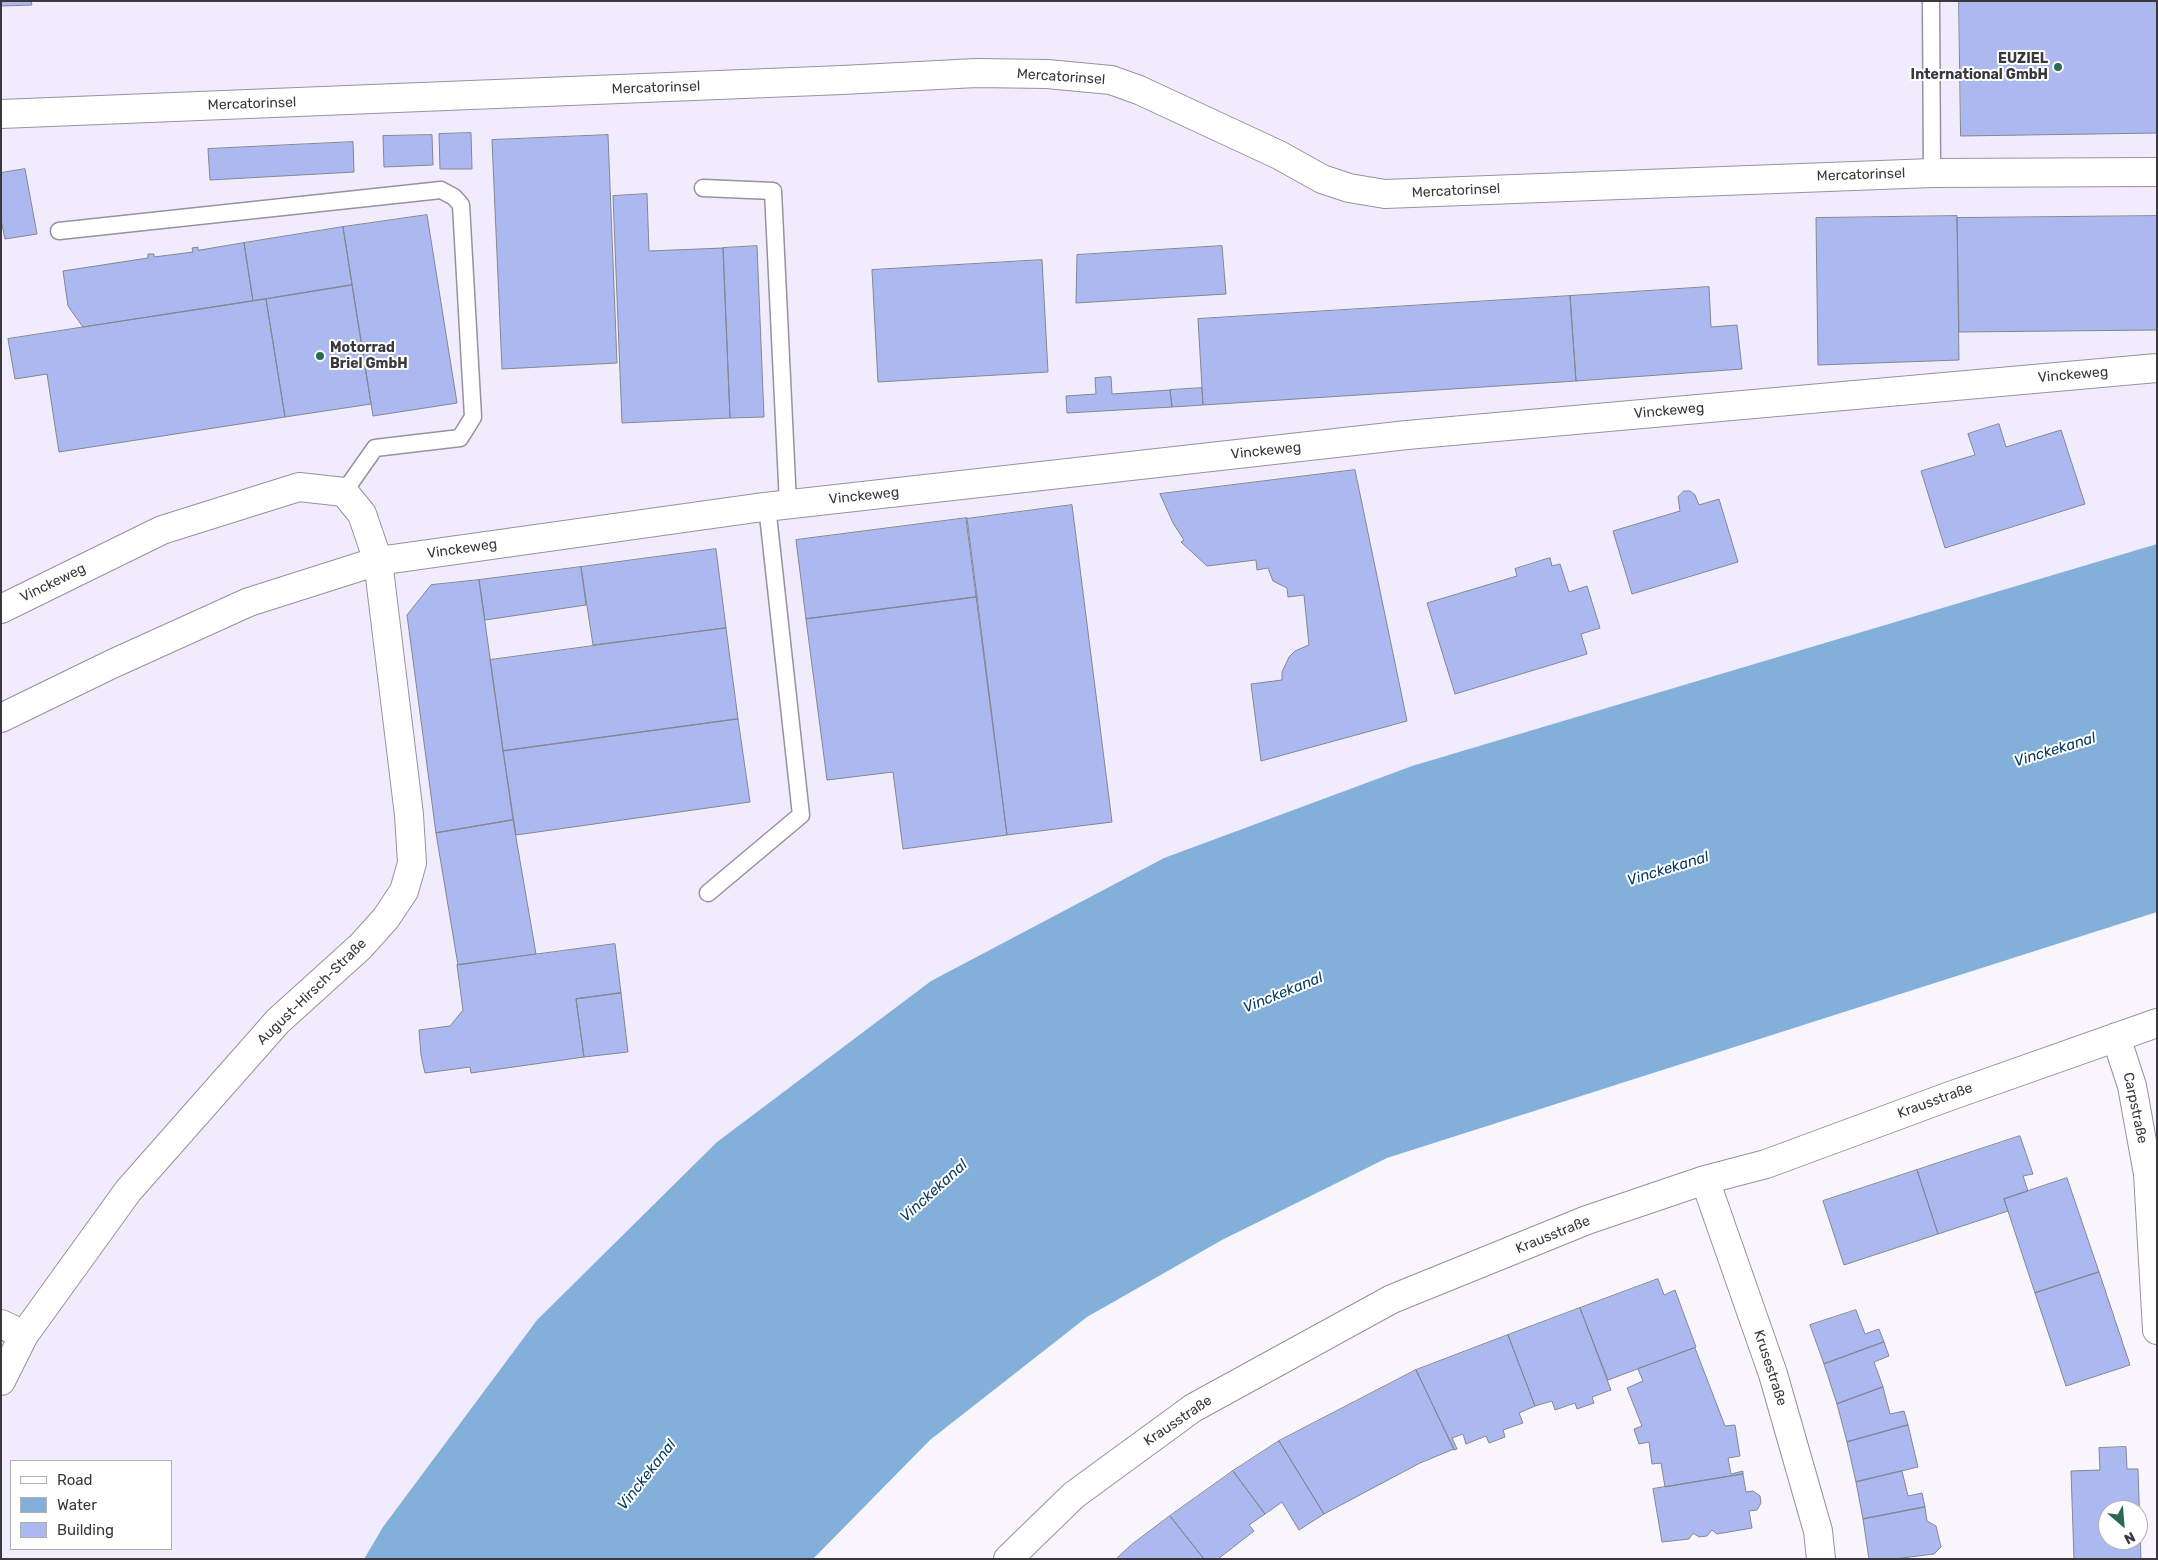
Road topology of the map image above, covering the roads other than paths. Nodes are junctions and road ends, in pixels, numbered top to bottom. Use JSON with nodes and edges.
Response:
{"nodes":[{"id":1,"x":1931,"y":1,"type":"edge"},
{"id":2,"x":1,"y":114,"type":"edge"},
{"id":3,"x":2157,"y":172,"type":"edge"},
{"id":4,"x":1932,"y":173,"type":"junction"},
{"id":5,"x":703,"y":188,"type":"dead end"},
{"id":6,"x":60,"y":230,"type":"dead end"},
{"id":7,"x":2157,"y":368,"type":"edge"},
{"id":8,"x":344,"y":492,"type":"junction"},
{"id":9,"x":777,"y":505,"type":"junction"},
{"id":10,"x":378,"y":560,"type":"junction"},
{"id":11,"x":1,"y":609,"type":"edge"},
{"id":12,"x":1,"y":718,"type":"edge"},
{"id":13,"x":708,"y":893,"type":"dead end"},
{"id":14,"x":2157,"y":1023,"type":"edge"},
{"id":15,"x":2116,"y":1036,"type":"junction"},
{"id":16,"x":1705,"y":1180,"type":"junction"},
{"id":17,"x":13,"y":1330,"type":"edge"},
{"id":18,"x":2157,"y":1330,"type":"edge"},
{"id":19,"x":1,"y":1381,"type":"edge"},
{"id":20,"x":1008,"y":1559,"type":"edge"},
{"id":21,"x":1822,"y":1559,"type":"edge"}],
"edges":[{"from":1,"to":4,"type":"lane"},
{"from":2,"to":4,"type":"street","name":"Mercatorinsel"},
{"from":3,"to":4,"type":"street","name":"Mercatorinsel"},
{"from":5,"to":9,"type":"lane"},
{"from":6,"to":8,"type":"lane"},
{"from":7,"to":9,"type":"street","name":"Vinckeweg"},
{"from":8,"to":10,"type":"street"},
{"from":8,"to":11,"type":"street","name":"Vinckeweg"},
{"from":9,"to":10,"type":"street","name":"Vinckeweg"},
{"from":9,"to":13,"type":"lane"},
{"from":10,"to":12,"type":"street","name":"Vinckeweg"},
{"from":10,"to":17,"type":"street","name":"August-Hirsch-Straße"},
{"from":14,"to":15,"type":"street","name":"Krausstraße"},
{"from":15,"to":16,"type":"street","name":"Krausstraße"},
{"from":15,"to":18,"type":"street","name":"Carpstraße"},
{"from":16,"to":20,"type":"street","name":"Krausstraße"},
{"from":16,"to":21,"type":"street","name":"Krusestraße"},
{"from":17,"to":19,"type":"street","name":"August-Hirsch-Straße"}]}
